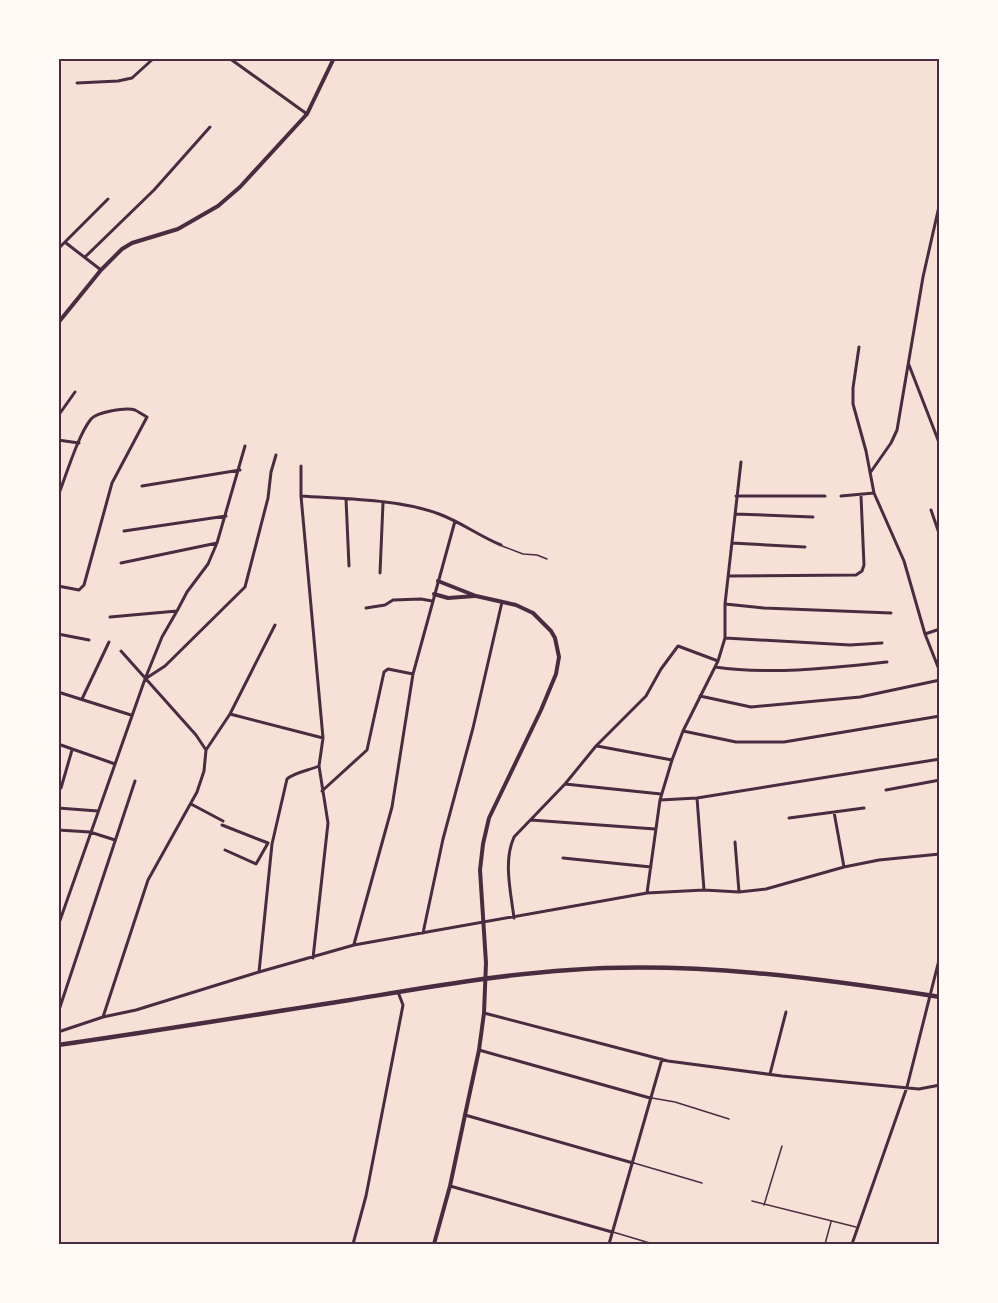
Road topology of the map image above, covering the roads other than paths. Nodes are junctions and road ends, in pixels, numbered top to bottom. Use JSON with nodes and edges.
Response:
{"nodes":[{"id":1,"x":154,"y":58,"type":"edge"},
{"id":2,"x":229,"y":58,"type":"edge"},
{"id":3,"x":334,"y":58,"type":"edge"},
{"id":4,"x":77,"y":83,"type":"dead end"},
{"id":5,"x":307,"y":114,"type":"junction"},
{"id":6,"x":210,"y":127,"type":"dead end"},
{"id":7,"x":108,"y":199,"type":"dead end"},
{"id":8,"x":939,"y":202,"type":"edge"},
{"id":9,"x":66,"y":243,"type":"junction"},
{"id":10,"x":58,"y":249,"type":"edge"},
{"id":11,"x":85,"y":257,"type":"junction"},
{"id":12,"x":101,"y":270,"type":"junction"},
{"id":13,"x":58,"y":323,"type":"edge"},
{"id":14,"x":859,"y":347,"type":"dead end"},
{"id":15,"x":909,"y":363,"type":"junction"},
{"id":16,"x":75,"y":392,"type":"dead end"},
{"id":17,"x":58,"y":416,"type":"edge"},
{"id":18,"x":58,"y":440,"type":"edge"},
{"id":19,"x":79,"y":443,"type":"junction"},
{"id":20,"x":939,"y":445,"type":"edge"},
{"id":21,"x":245,"y":446,"type":"dead end"},
{"id":22,"x":276,"y":455,"type":"dead end"},
{"id":23,"x":741,"y":462,"type":"dead end"},
{"id":24,"x":301,"y":466,"type":"dead end"},
{"id":25,"x":240,"y":470,"type":"junction"},
{"id":26,"x":870,"y":473,"type":"junction"},
{"id":27,"x":142,"y":486,"type":"dead end"},
{"id":28,"x":874,"y":493,"type":"junction"},
{"id":29,"x":58,"y":496,"type":"edge"},
{"id":30,"x":301,"y":496,"type":"junction"},
{"id":31,"x":736,"y":496,"type":"junction"},
{"id":32,"x":825,"y":496,"type":"dead end"},
{"id":33,"x":841,"y":496,"type":"dead end"},
{"id":34,"x":861,"y":496,"type":"junction"},
{"id":35,"x":346,"y":499,"type":"junction"},
{"id":36,"x":383,"y":503,"type":"junction"},
{"id":37,"x":931,"y":510,"type":"dead end"},
{"id":38,"x":735,"y":514,"type":"junction"},
{"id":39,"x":226,"y":516,"type":"junction"},
{"id":40,"x":813,"y":517,"type":"dead end"},
{"id":41,"x":455,"y":520,"type":"junction"},
{"id":42,"x":124,"y":531,"type":"dead end"},
{"id":43,"x":939,"y":536,"type":"edge"},
{"id":44,"x":217,"y":543,"type":"junction"},
{"id":45,"x":732,"y":543,"type":"junction"},
{"id":46,"x":501,"y":545,"type":"joint"},
{"id":47,"x":805,"y":547,"type":"dead end"},
{"id":48,"x":547,"y":559,"type":"dead end"},
{"id":49,"x":121,"y":563,"type":"dead end"},
{"id":50,"x":349,"y":566,"type":"dead end"},
{"id":51,"x":380,"y":573,"type":"dead end"},
{"id":52,"x":729,"y":576,"type":"junction"},
{"id":53,"x":438,"y":581,"type":"junction"},
{"id":54,"x":58,"y":586,"type":"edge"},
{"id":55,"x":434,"y":594,"type":"junction"},
{"id":56,"x":476,"y":596,"type":"junction"},
{"id":57,"x":432,"y":601,"type":"junction"},
{"id":58,"x":502,"y":601,"type":"junction"},
{"id":59,"x":725,"y":604,"type":"junction"},
{"id":60,"x":366,"y":608,"type":"dead end"},
{"id":61,"x":177,"y":611,"type":"junction"},
{"id":62,"x":891,"y":613,"type":"dead end"},
{"id":63,"x":110,"y":617,"type":"dead end"},
{"id":64,"x":275,"y":625,"type":"dead end"},
{"id":65,"x":939,"y":629,"type":"edge"},
{"id":66,"x":58,"y":634,"type":"edge"},
{"id":67,"x":925,"y":634,"type":"junction"},
{"id":68,"x":725,"y":638,"type":"junction"},
{"id":69,"x":89,"y":640,"type":"dead end"},
{"id":70,"x":109,"y":642,"type":"dead end"},
{"id":71,"x":882,"y":643,"type":"dead end"},
{"id":72,"x":121,"y":651,"type":"dead end"},
{"id":73,"x":718,"y":661,"type":"junction"},
{"id":74,"x":888,"y":662,"type":"dead end"},
{"id":75,"x":715,"y":667,"type":"junction"},
{"id":76,"x":939,"y":672,"type":"edge"},
{"id":77,"x":413,"y":674,"type":"junction"},
{"id":78,"x":145,"y":679,"type":"junction"},
{"id":79,"x":939,"y":680,"type":"edge"},
{"id":80,"x":58,"y":692,"type":"edge"},
{"id":81,"x":700,"y":696,"type":"junction"},
{"id":82,"x":82,"y":699,"type":"junction"},
{"id":83,"x":230,"y":714,"type":"junction"},
{"id":84,"x":131,"y":715,"type":"junction"},
{"id":85,"x":939,"y":716,"type":"edge"},
{"id":86,"x":683,"y":730,"type":"junction"},
{"id":87,"x":324,"y":738,"type":"junction"},
{"id":88,"x":58,"y":744,"type":"edge"},
{"id":89,"x":596,"y":746,"type":"junction"},
{"id":90,"x":72,"y":750,"type":"junction"},
{"id":91,"x":206,"y":750,"type":"junction"},
{"id":92,"x":939,"y":759,"type":"edge"},
{"id":93,"x":672,"y":760,"type":"junction"},
{"id":94,"x":115,"y":764,"type":"junction"},
{"id":95,"x":319,"y":766,"type":"junction"},
{"id":96,"x":939,"y":780,"type":"edge"},
{"id":97,"x":135,"y":781,"type":"dead end"},
{"id":98,"x":565,"y":784,"type":"junction"},
{"id":99,"x":61,"y":788,"type":"dead end"},
{"id":100,"x":886,"y":790,"type":"dead end"},
{"id":101,"x":322,"y":791,"type":"junction"},
{"id":102,"x":661,"y":794,"type":"junction"},
{"id":103,"x":697,"y":798,"type":"junction"},
{"id":104,"x":660,"y":800,"type":"junction"},
{"id":105,"x":191,"y":804,"type":"junction"},
{"id":106,"x":58,"y":808,"type":"edge"},
{"id":107,"x":864,"y":808,"type":"dead end"},
{"id":108,"x":98,"y":811,"type":"junction"},
{"id":109,"x":834,"y":812,"type":"junction"},
{"id":110,"x":789,"y":818,"type":"dead end"},
{"id":111,"x":531,"y":820,"type":"junction"},
{"id":112,"x":655,"y":829,"type":"junction"},
{"id":113,"x":58,"y":830,"type":"edge"},
{"id":114,"x":90,"y":832,"type":"junction"},
{"id":115,"x":115,"y":840,"type":"junction"},
{"id":116,"x":735,"y":842,"type":"dead end"},
{"id":117,"x":270,"y":844,"type":"junction"},
{"id":118,"x":225,"y":850,"type":"dead end"},
{"id":119,"x":939,"y":854,"type":"edge"},
{"id":120,"x":563,"y":858,"type":"dead end"},
{"id":121,"x":651,"y":867,"type":"junction"},
{"id":122,"x":844,"y":867,"type":"junction"},
{"id":123,"x":704,"y":890,"type":"junction"},
{"id":124,"x":739,"y":892,"type":"junction"},
{"id":125,"x":646,"y":893,"type":"junction"},
{"id":126,"x":514,"y":918,"type":"junction"},
{"id":127,"x":484,"y":923,"type":"junction"},
{"id":128,"x":59,"y":924,"type":"edge"},
{"id":129,"x":423,"y":933,"type":"junction"},
{"id":130,"x":354,"y":945,"type":"junction"},
{"id":131,"x":939,"y":956,"type":"edge"},
{"id":132,"x":313,"y":958,"type":"junction"},
{"id":133,"x":259,"y":972,"type":"junction"},
{"id":134,"x":485,"y":977,"type":"junction"},
{"id":135,"x":398,"y":992,"type":"junction"},
{"id":136,"x":929,"y":995,"type":"junction"},
{"id":137,"x":939,"y":997,"type":"edge"},
{"id":138,"x":483,"y":1012,"type":"junction"},
{"id":139,"x":786,"y":1012,"type":"dead end"},
{"id":140,"x":58,"y":1013,"type":"edge"},
{"id":141,"x":103,"y":1017,"type":"junction"},
{"id":142,"x":58,"y":1032,"type":"edge"},
{"id":143,"x":58,"y":1045,"type":"edge"},
{"id":144,"x":479,"y":1050,"type":"junction"},
{"id":145,"x":662,"y":1059,"type":"junction"},
{"id":146,"x":771,"y":1074,"type":"junction"},
{"id":147,"x":939,"y":1085,"type":"edge"},
{"id":148,"x":907,"y":1087,"type":"junction"},
{"id":149,"x":651,"y":1098,"type":"junction"},
{"id":150,"x":465,"y":1115,"type":"junction"},
{"id":151,"x":729,"y":1119,"type":"dead end"},
{"id":152,"x":782,"y":1146,"type":"dead end"},
{"id":153,"x":633,"y":1162,"type":"junction"},
{"id":154,"x":702,"y":1183,"type":"dead end"},
{"id":155,"x":450,"y":1186,"type":"junction"},
{"id":156,"x":752,"y":1202,"type":"dead end"},
{"id":157,"x":764,"y":1205,"type":"junction"},
{"id":158,"x":831,"y":1221,"type":"junction"},
{"id":159,"x":858,"y":1228,"type":"junction"},
{"id":160,"x":612,"y":1232,"type":"junction"},
{"id":161,"x":353,"y":1245,"type":"edge"},
{"id":162,"x":434,"y":1245,"type":"edge"},
{"id":163,"x":609,"y":1245,"type":"edge"},
{"id":164,"x":653,"y":1245,"type":"edge"},
{"id":165,"x":825,"y":1245,"type":"edge"},
{"id":166,"x":852,"y":1245,"type":"edge"}],
"edges":[{"from":1,"to":4,"type":"street"},
{"from":2,"to":5,"type":"street"},
{"from":3,"to":5,"type":"street"},
{"from":5,"to":12,"type":"street"},
{"from":6,"to":11,"type":"street"},
{"from":7,"to":9,"type":"street"},
{"from":8,"to":15,"type":"street"},
{"from":9,"to":10,"type":"street"},
{"from":9,"to":11,"type":"street"},
{"from":11,"to":12,"type":"street"},
{"from":12,"to":13,"type":"street"},
{"from":14,"to":26,"type":"street"},
{"from":15,"to":20,"type":"street"},
{"from":15,"to":26,"type":"street"},
{"from":16,"to":17,"type":"street"},
{"from":18,"to":19,"type":"street"},
{"from":19,"to":29,"type":"street"},
{"from":19,"to":54,"type":"street"},
{"from":21,"to":25,"type":"street"},
{"from":22,"to":78,"type":"street"},
{"from":23,"to":31,"type":"street"},
{"from":24,"to":30,"type":"street"},
{"from":25,"to":27,"type":"street"},
{"from":25,"to":39,"type":"street"},
{"from":26,"to":28,"type":"street"},
{"from":28,"to":34,"type":"street"},
{"from":28,"to":67,"type":"street"},
{"from":30,"to":35,"type":"street"},
{"from":30,"to":87,"type":"street"},
{"from":31,"to":32,"type":"street"},
{"from":31,"to":38,"type":"street"},
{"from":33,"to":34,"type":"street"},
{"from":34,"to":52,"type":"street"},
{"from":35,"to":36,"type":"street"},
{"from":35,"to":50,"type":"street"},
{"from":36,"to":41,"type":"street"},
{"from":36,"to":51,"type":"street"},
{"from":37,"to":43,"type":"street"},
{"from":38,"to":40,"type":"street"},
{"from":38,"to":45,"type":"street"},
{"from":39,"to":42,"type":"street"},
{"from":39,"to":44,"type":"street"},
{"from":41,"to":46,"type":"street"},
{"from":41,"to":53,"type":"street"},
{"from":44,"to":49,"type":"street"},
{"from":44,"to":61,"type":"street"},
{"from":45,"to":47,"type":"street"},
{"from":45,"to":52,"type":"street"},
{"from":46,"to":48,"type":"lane"},
{"from":52,"to":59,"type":"street"},
{"from":53,"to":55,"type":"street"},
{"from":53,"to":56,"type":"street"},
{"from":55,"to":56,"type":"street"},
{"from":55,"to":57,"type":"street"},
{"from":56,"to":58,"type":"street"},
{"from":57,"to":60,"type":"street"},
{"from":57,"to":77,"type":"street"},
{"from":58,"to":127,"type":"street"},
{"from":58,"to":129,"type":"street"},
{"from":59,"to":62,"type":"street"},
{"from":59,"to":68,"type":"street"},
{"from":61,"to":63,"type":"street"},
{"from":61,"to":78,"type":"street"},
{"from":64,"to":83,"type":"street"},
{"from":65,"to":67,"type":"street"},
{"from":66,"to":69,"type":"street"},
{"from":67,"to":76,"type":"street"},
{"from":68,"to":71,"type":"street"},
{"from":68,"to":73,"type":"street"},
{"from":70,"to":82,"type":"street"},
{"from":72,"to":78,"type":"street"},
{"from":73,"to":75,"type":"street"},
{"from":73,"to":89,"type":"street"},
{"from":74,"to":75,"type":"street"},
{"from":75,"to":81,"type":"street"},
{"from":77,"to":101,"type":"street"},
{"from":77,"to":130,"type":"street"},
{"from":78,"to":84,"type":"street"},
{"from":78,"to":91,"type":"street"},
{"from":79,"to":81,"type":"street"},
{"from":80,"to":82,"type":"street"},
{"from":81,"to":86,"type":"street"},
{"from":82,"to":84,"type":"street"},
{"from":83,"to":87,"type":"street"},
{"from":83,"to":91,"type":"street"},
{"from":84,"to":94,"type":"street"},
{"from":85,"to":86,"type":"street"},
{"from":86,"to":93,"type":"street"},
{"from":87,"to":95,"type":"street"},
{"from":88,"to":90,"type":"street"},
{"from":89,"to":93,"type":"street"},
{"from":89,"to":98,"type":"street"},
{"from":90,"to":94,"type":"street"},
{"from":90,"to":99,"type":"street"},
{"from":91,"to":105,"type":"street"},
{"from":92,"to":103,"type":"street"},
{"from":93,"to":102,"type":"street"},
{"from":94,"to":108,"type":"street"},
{"from":95,"to":101,"type":"street"},
{"from":95,"to":117,"type":"street"},
{"from":96,"to":100,"type":"street"},
{"from":97,"to":115,"type":"street"},
{"from":98,"to":102,"type":"street"},
{"from":98,"to":111,"type":"street"},
{"from":101,"to":132,"type":"street"},
{"from":102,"to":104,"type":"street"},
{"from":103,"to":104,"type":"street"},
{"from":103,"to":123,"type":"street"},
{"from":104,"to":112,"type":"street"},
{"from":105,"to":117,"type":"street"},
{"from":105,"to":141,"type":"street"},
{"from":106,"to":108,"type":"street"},
{"from":107,"to":109,"type":"street"},
{"from":108,"to":114,"type":"street"},
{"from":109,"to":110,"type":"street"},
{"from":109,"to":122,"type":"street"},
{"from":111,"to":112,"type":"street"},
{"from":111,"to":126,"type":"street"},
{"from":112,"to":121,"type":"street"},
{"from":113,"to":114,"type":"street"},
{"from":114,"to":115,"type":"street"},
{"from":114,"to":128,"type":"street"},
{"from":115,"to":140,"type":"street"},
{"from":116,"to":124,"type":"street"},
{"from":117,"to":118,"type":"street"},
{"from":117,"to":133,"type":"street"},
{"from":119,"to":122,"type":"street"},
{"from":120,"to":121,"type":"street"},
{"from":121,"to":125,"type":"street"},
{"from":122,"to":124,"type":"street"},
{"from":123,"to":124,"type":"street"},
{"from":123,"to":125,"type":"street"},
{"from":125,"to":126,"type":"street"},
{"from":126,"to":127,"type":"street"},
{"from":127,"to":129,"type":"street"},
{"from":127,"to":134,"type":"street"},
{"from":129,"to":130,"type":"street"},
{"from":130,"to":132,"type":"street"},
{"from":131,"to":136,"type":"street"},
{"from":132,"to":133,"type":"street"},
{"from":133,"to":141,"type":"street"},
{"from":134,"to":135,"type":"main road"},
{"from":134,"to":136,"type":"main road"},
{"from":134,"to":138,"type":"street"},
{"from":135,"to":143,"type":"main road"},
{"from":135,"to":161,"type":"street"},
{"from":136,"to":137,"type":"main road"},
{"from":136,"to":148,"type":"street"},
{"from":138,"to":144,"type":"street"},
{"from":138,"to":145,"type":"street"},
{"from":139,"to":146,"type":"street"},
{"from":141,"to":142,"type":"street"},
{"from":144,"to":149,"type":"street"},
{"from":144,"to":150,"type":"street"},
{"from":145,"to":146,"type":"street"},
{"from":145,"to":149,"type":"street"},
{"from":146,"to":148,"type":"street"},
{"from":147,"to":148,"type":"street"},
{"from":148,"to":159,"type":"street"},
{"from":149,"to":151,"type":"lane"},
{"from":149,"to":153,"type":"street"},
{"from":150,"to":153,"type":"street"},
{"from":150,"to":155,"type":"street"},
{"from":152,"to":157,"type":"lane"},
{"from":153,"to":154,"type":"lane"},
{"from":153,"to":160,"type":"street"},
{"from":155,"to":160,"type":"street"},
{"from":155,"to":162,"type":"street"},
{"from":156,"to":157,"type":"lane"},
{"from":157,"to":158,"type":"lane"},
{"from":158,"to":159,"type":"lane"},
{"from":158,"to":165,"type":"lane"},
{"from":159,"to":166,"type":"street"},
{"from":160,"to":163,"type":"street"},
{"from":160,"to":164,"type":"lane"}]}
